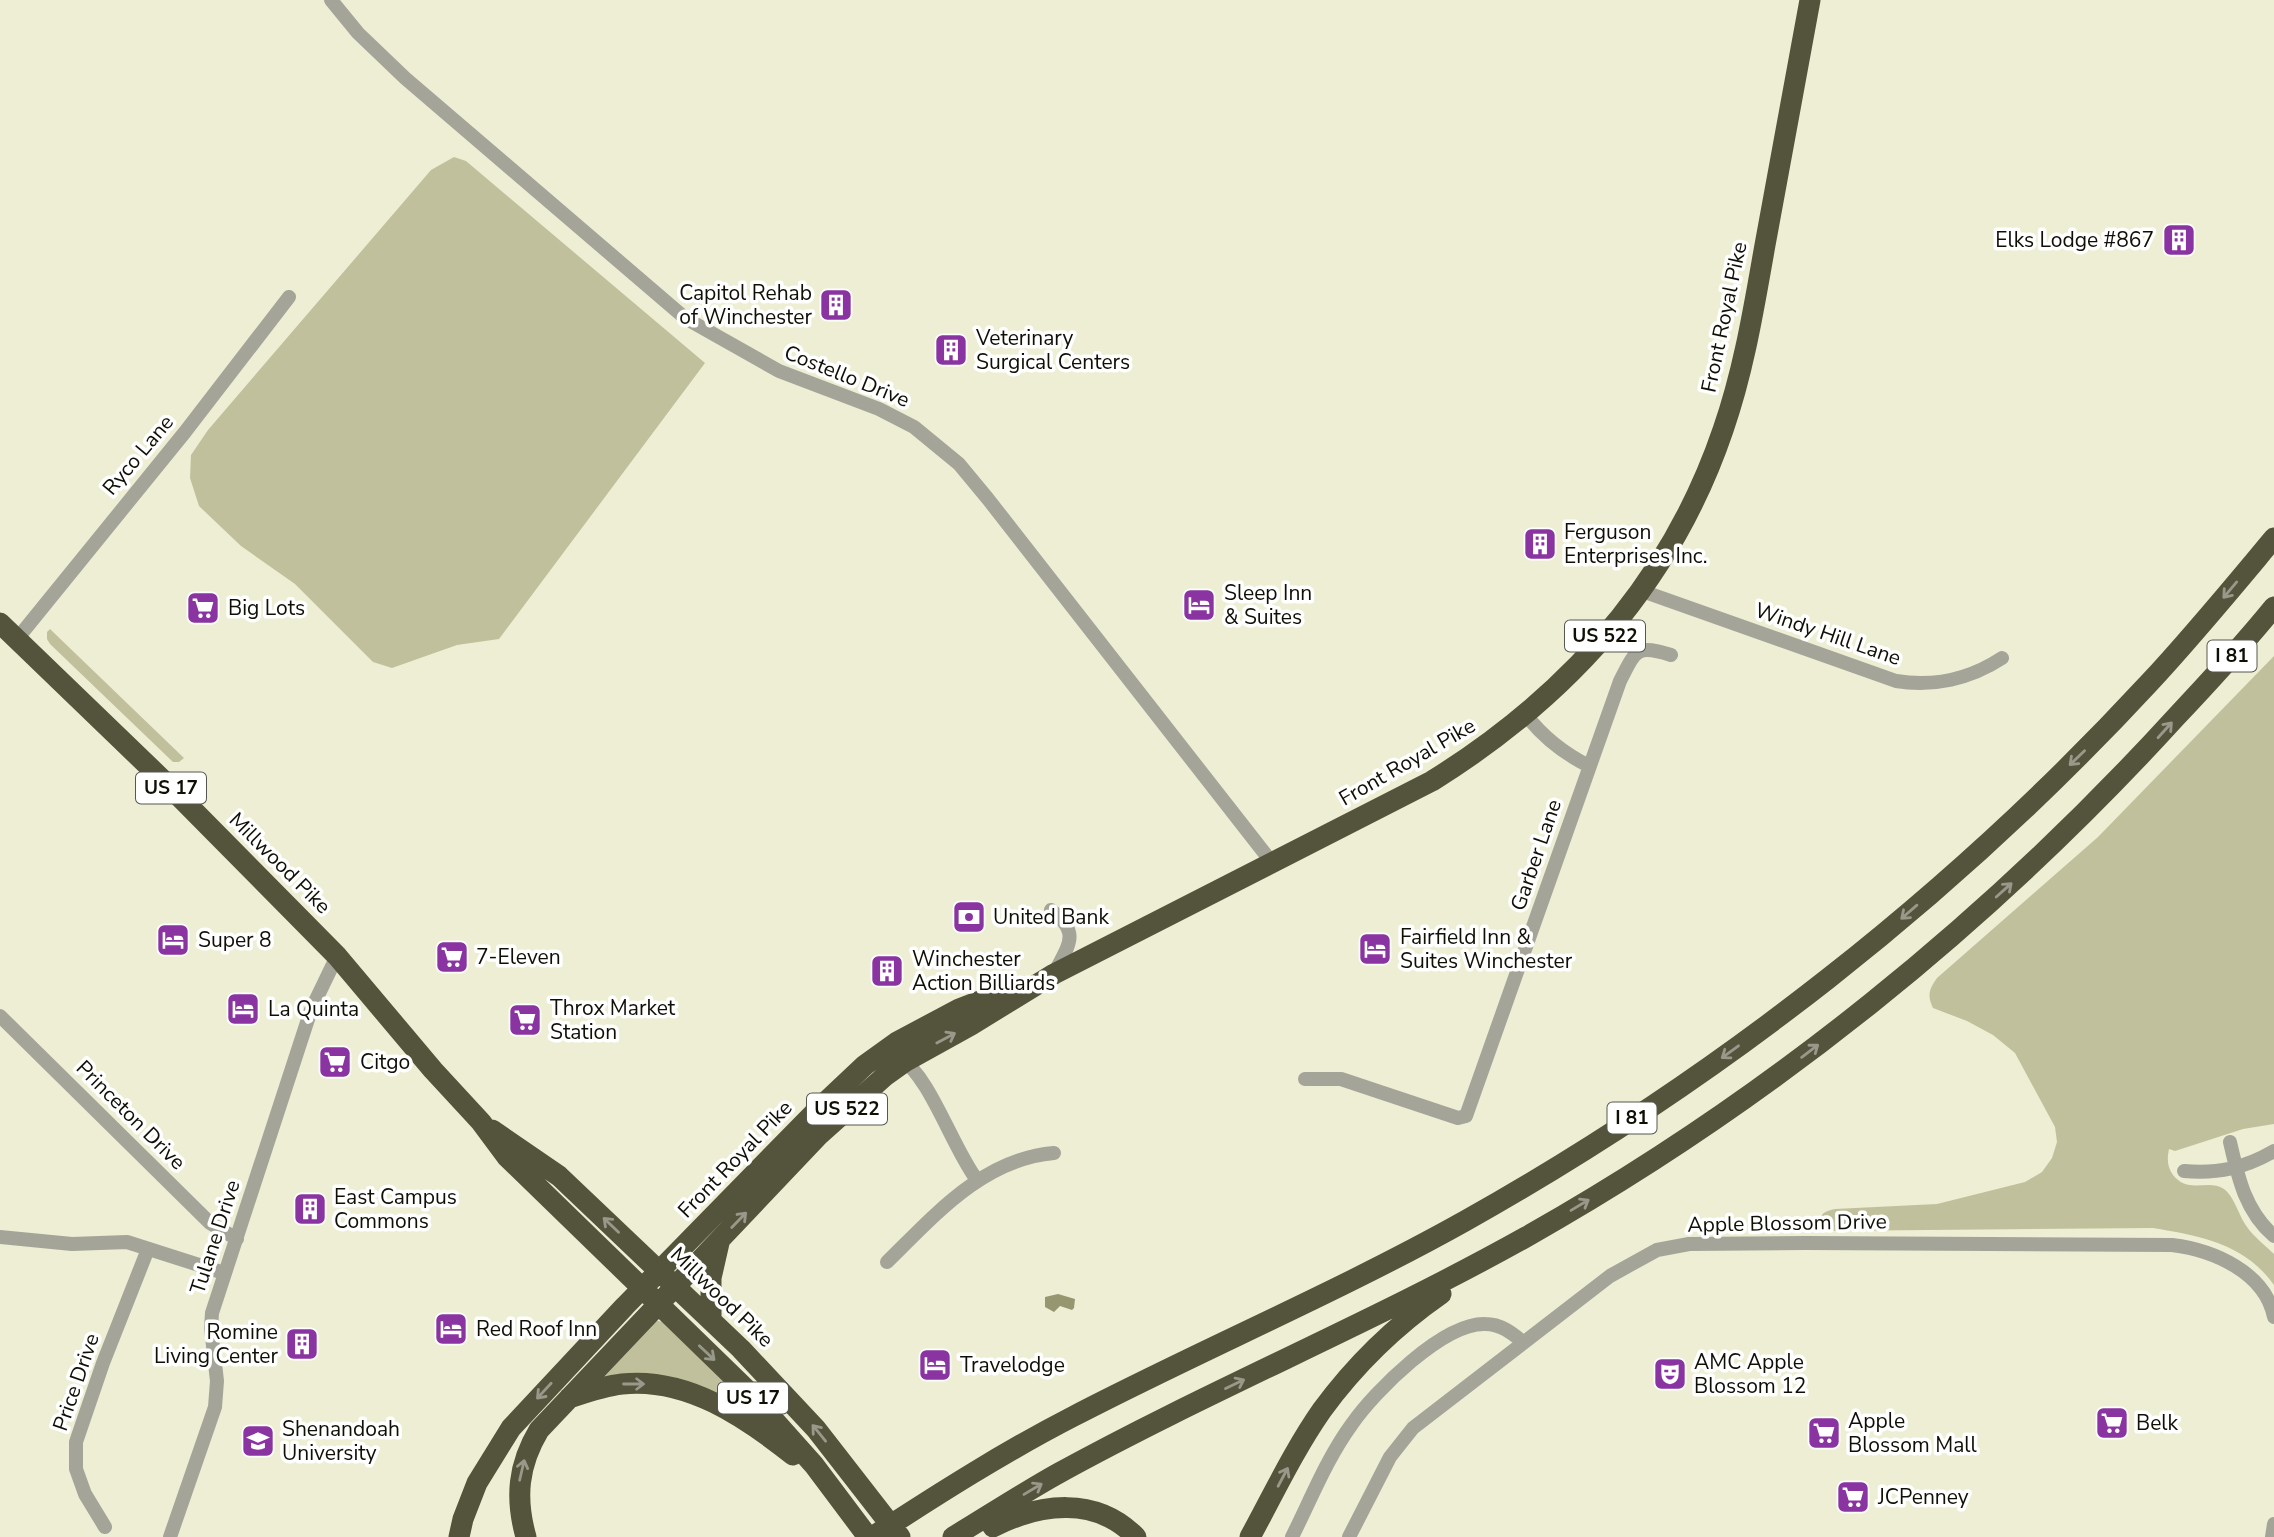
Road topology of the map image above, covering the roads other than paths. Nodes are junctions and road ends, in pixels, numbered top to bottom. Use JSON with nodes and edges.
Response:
{"nodes":[{"id":1,"x":331,"y":0,"type":"edge"},
{"id":2,"x":1810,"y":0,"type":"edge"},
{"id":3,"x":289,"y":297,"type":"dead end"},
{"id":4,"x":2274,"y":538,"type":"edge"},
{"id":5,"x":1642,"y":591,"type":"junction"},
{"id":6,"x":2274,"y":607,"type":"edge"},
{"id":7,"x":0,"y":623,"type":"edge"},
{"id":8,"x":16,"y":639,"type":"junction"},
{"id":9,"x":1671,"y":655,"type":"dead end"},
{"id":10,"x":2002,"y":658,"type":"dead end"},
{"id":11,"x":1526,"y":715,"type":"junction"},
{"id":12,"x":1589,"y":766,"type":"junction"},
{"id":13,"x":1273,"y":864,"type":"junction"},
{"id":14,"x":1051,"y":910,"type":"dead end"},
{"id":15,"x":337,"y":956,"type":"junction"},
{"id":16,"x":1054,"y":974,"type":"junction"},
{"id":17,"x":0,"y":1016,"type":"edge"},
{"id":18,"x":887,"y":1050,"type":"junction"},
{"id":19,"x":906,"y":1061,"type":"junction"},
{"id":20,"x":1305,"y":1079,"type":"dead end"},
{"id":21,"x":481,"y":1122,"type":"junction"},
{"id":22,"x":2230,"y":1142,"type":"dead end"},
{"id":23,"x":2274,"y":1151,"type":"edge"},
{"id":24,"x":1054,"y":1153,"type":"dead end"},
{"id":25,"x":2236,"y":1169,"type":"junction"},
{"id":26,"x":2184,"y":1171,"type":"dead end"},
{"id":27,"x":977,"y":1180,"type":"junction"},
{"id":28,"x":2274,"y":1236,"type":"edge"},
{"id":29,"x":0,"y":1237,"type":"edge"},
{"id":30,"x":237,"y":1239,"type":"junction"},
{"id":31,"x":1521,"y":1239,"type":"junction"},
{"id":32,"x":719,"y":1241,"type":"junction"},
{"id":33,"x":148,"y":1249,"type":"junction"},
{"id":34,"x":887,"y":1262,"type":"dead end"},
{"id":35,"x":224,"y":1273,"type":"junction"},
{"id":36,"x":668,"y":1280,"type":"junction"},
{"id":37,"x":650,"y":1298,"type":"junction"},
{"id":38,"x":2274,"y":1317,"type":"edge"},
{"id":39,"x":711,"y":1320,"type":"junction"},
{"id":40,"x":1523,"y":1342,"type":"junction"},
{"id":41,"x":568,"y":1399,"type":"junction"},
{"id":42,"x":826,"y":1481,"type":"junction"},
{"id":43,"x":2274,"y":1524,"type":"edge"},
{"id":44,"x":105,"y":1527,"type":"dead end"},
{"id":45,"x":170,"y":1537,"type":"edge"},
{"id":46,"x":458,"y":1537,"type":"edge"},
{"id":47,"x":526,"y":1537,"type":"edge"},
{"id":48,"x":868,"y":1537,"type":"edge"},
{"id":49,"x":900,"y":1537,"type":"edge"},
{"id":50,"x":953,"y":1537,"type":"edge"},
{"id":51,"x":972,"y":1537,"type":"edge"},
{"id":52,"x":1136,"y":1537,"type":"edge"},
{"id":53,"x":1250,"y":1537,"type":"edge"},
{"id":54,"x":1292,"y":1537,"type":"edge"},
{"id":55,"x":1349,"y":1537,"type":"edge"},
{"id":56,"x":2272,"y":1537,"type":"edge"}],
"edges":[{"from":1,"to":13,"type":"street","name":"Costello Drive"},
{"from":2,"to":5,"type":"highway","name":"Front Royal Pike","number":"US 522"},
{"from":3,"to":8,"type":"street","name":"Ryco Lane"},
{"from":4,"to":48,"type":"highway","number":"I 81","one_way":true},
{"from":5,"to":10,"type":"street","name":"Windy Hill Lane"},
{"from":5,"to":11,"type":"highway","name":"Front Royal Pike","number":"US 522"},
{"from":31,"to":6,"type":"highway","number":"I 81","one_way":true},
{"from":7,"to":8,"type":"highway","name":"Millwood Pike","number":"US 17"},
{"from":8,"to":15,"type":"highway","name":"Millwood Pike","number":"US 17"},
{"from":9,"to":12,"type":"street","name":"Garber Lane"},
{"from":11,"to":12,"type":"street"},
{"from":11,"to":13,"type":"highway","name":"Front Royal Pike","number":"US 522"},
{"from":12,"to":20,"type":"street","name":"Garber Lane"},
{"from":13,"to":16,"type":"highway","name":"Front Royal Pike","number":"US 522"},
{"from":14,"to":16,"type":"street"},
{"from":15,"to":21,"type":"highway","name":"Millwood Pike","number":"US 17"},
{"from":15,"to":30,"type":"street","name":"Tulane Drive"},
{"from":16,"to":18,"type":"highway","name":"Front Royal Pike","number":"US 522"},
{"from":19,"to":16,"type":"highway","name":"Front Royal Pike","number":"US 522","one_way":true},
{"from":17,"to":30,"type":"street","name":"Princeton Drive"},
{"from":18,"to":19,"type":"street"},
{"from":18,"to":36,"type":"highway","name":"Front Royal Pike","number":"US 522"},
{"from":19,"to":27,"type":"street"},
{"from":32,"to":19,"type":"highway","name":"Front Royal Pike","number":"US 522","one_way":true},
{"from":36,"to":21,"type":"highway","name":"Millwood Pike","number":"US 17","one_way":true},
{"from":21,"to":37,"type":"highway","name":"Millwood Pike","number":"US 17"},
{"from":22,"to":25,"type":"street"},
{"from":23,"to":25,"type":"street"},
{"from":24,"to":27,"type":"street"},
{"from":25,"to":26,"type":"street"},
{"from":25,"to":28,"type":"street"},
{"from":27,"to":34,"type":"street"},
{"from":29,"to":33,"type":"street"},
{"from":30,"to":35,"type":"street","name":"Tulane Drive"},
{"from":50,"to":31,"type":"highway","number":"I 81","one_way":true},
{"from":53,"to":31,"type":"highway","one_way":true},
{"from":32,"to":36,"type":"highway","name":"Front Royal Pike","number":"US 522"},
{"from":32,"to":39,"type":"highway"},
{"from":33,"to":35,"type":"street"},
{"from":33,"to":44,"type":"street","name":"Price Drive"},
{"from":35,"to":45,"type":"street","name":"Tulane Drive"},
{"from":36,"to":37,"type":"highway","name":"Front Royal Pike"},
{"from":36,"to":39,"type":"highway","name":"Millwood Pike","number":"US 17"},
{"from":37,"to":41,"type":"highway"},
{"from":37,"to":42,"type":"highway","name":"Millwood Pike","number":"US 17","one_way":true},
{"from":37,"to":46,"type":"highway","one_way":true},
{"from":38,"to":40,"type":"street","name":"Apple Blossom Drive"},
{"from":49,"to":39,"type":"highway","name":"Millwood Pike","number":"US 17","one_way":true},
{"from":40,"to":54,"type":"street"},
{"from":40,"to":55,"type":"street","name":"Apple Blossom Drive"},
{"from":41,"to":42,"type":"highway","one_way":true},
{"from":47,"to":41,"type":"highway","one_way":true},
{"from":42,"to":48,"type":"highway","name":"Millwood Pike","number":"US 17"},
{"from":43,"to":56,"type":"street"},
{"from":51,"to":52,"type":"highway"}]}
